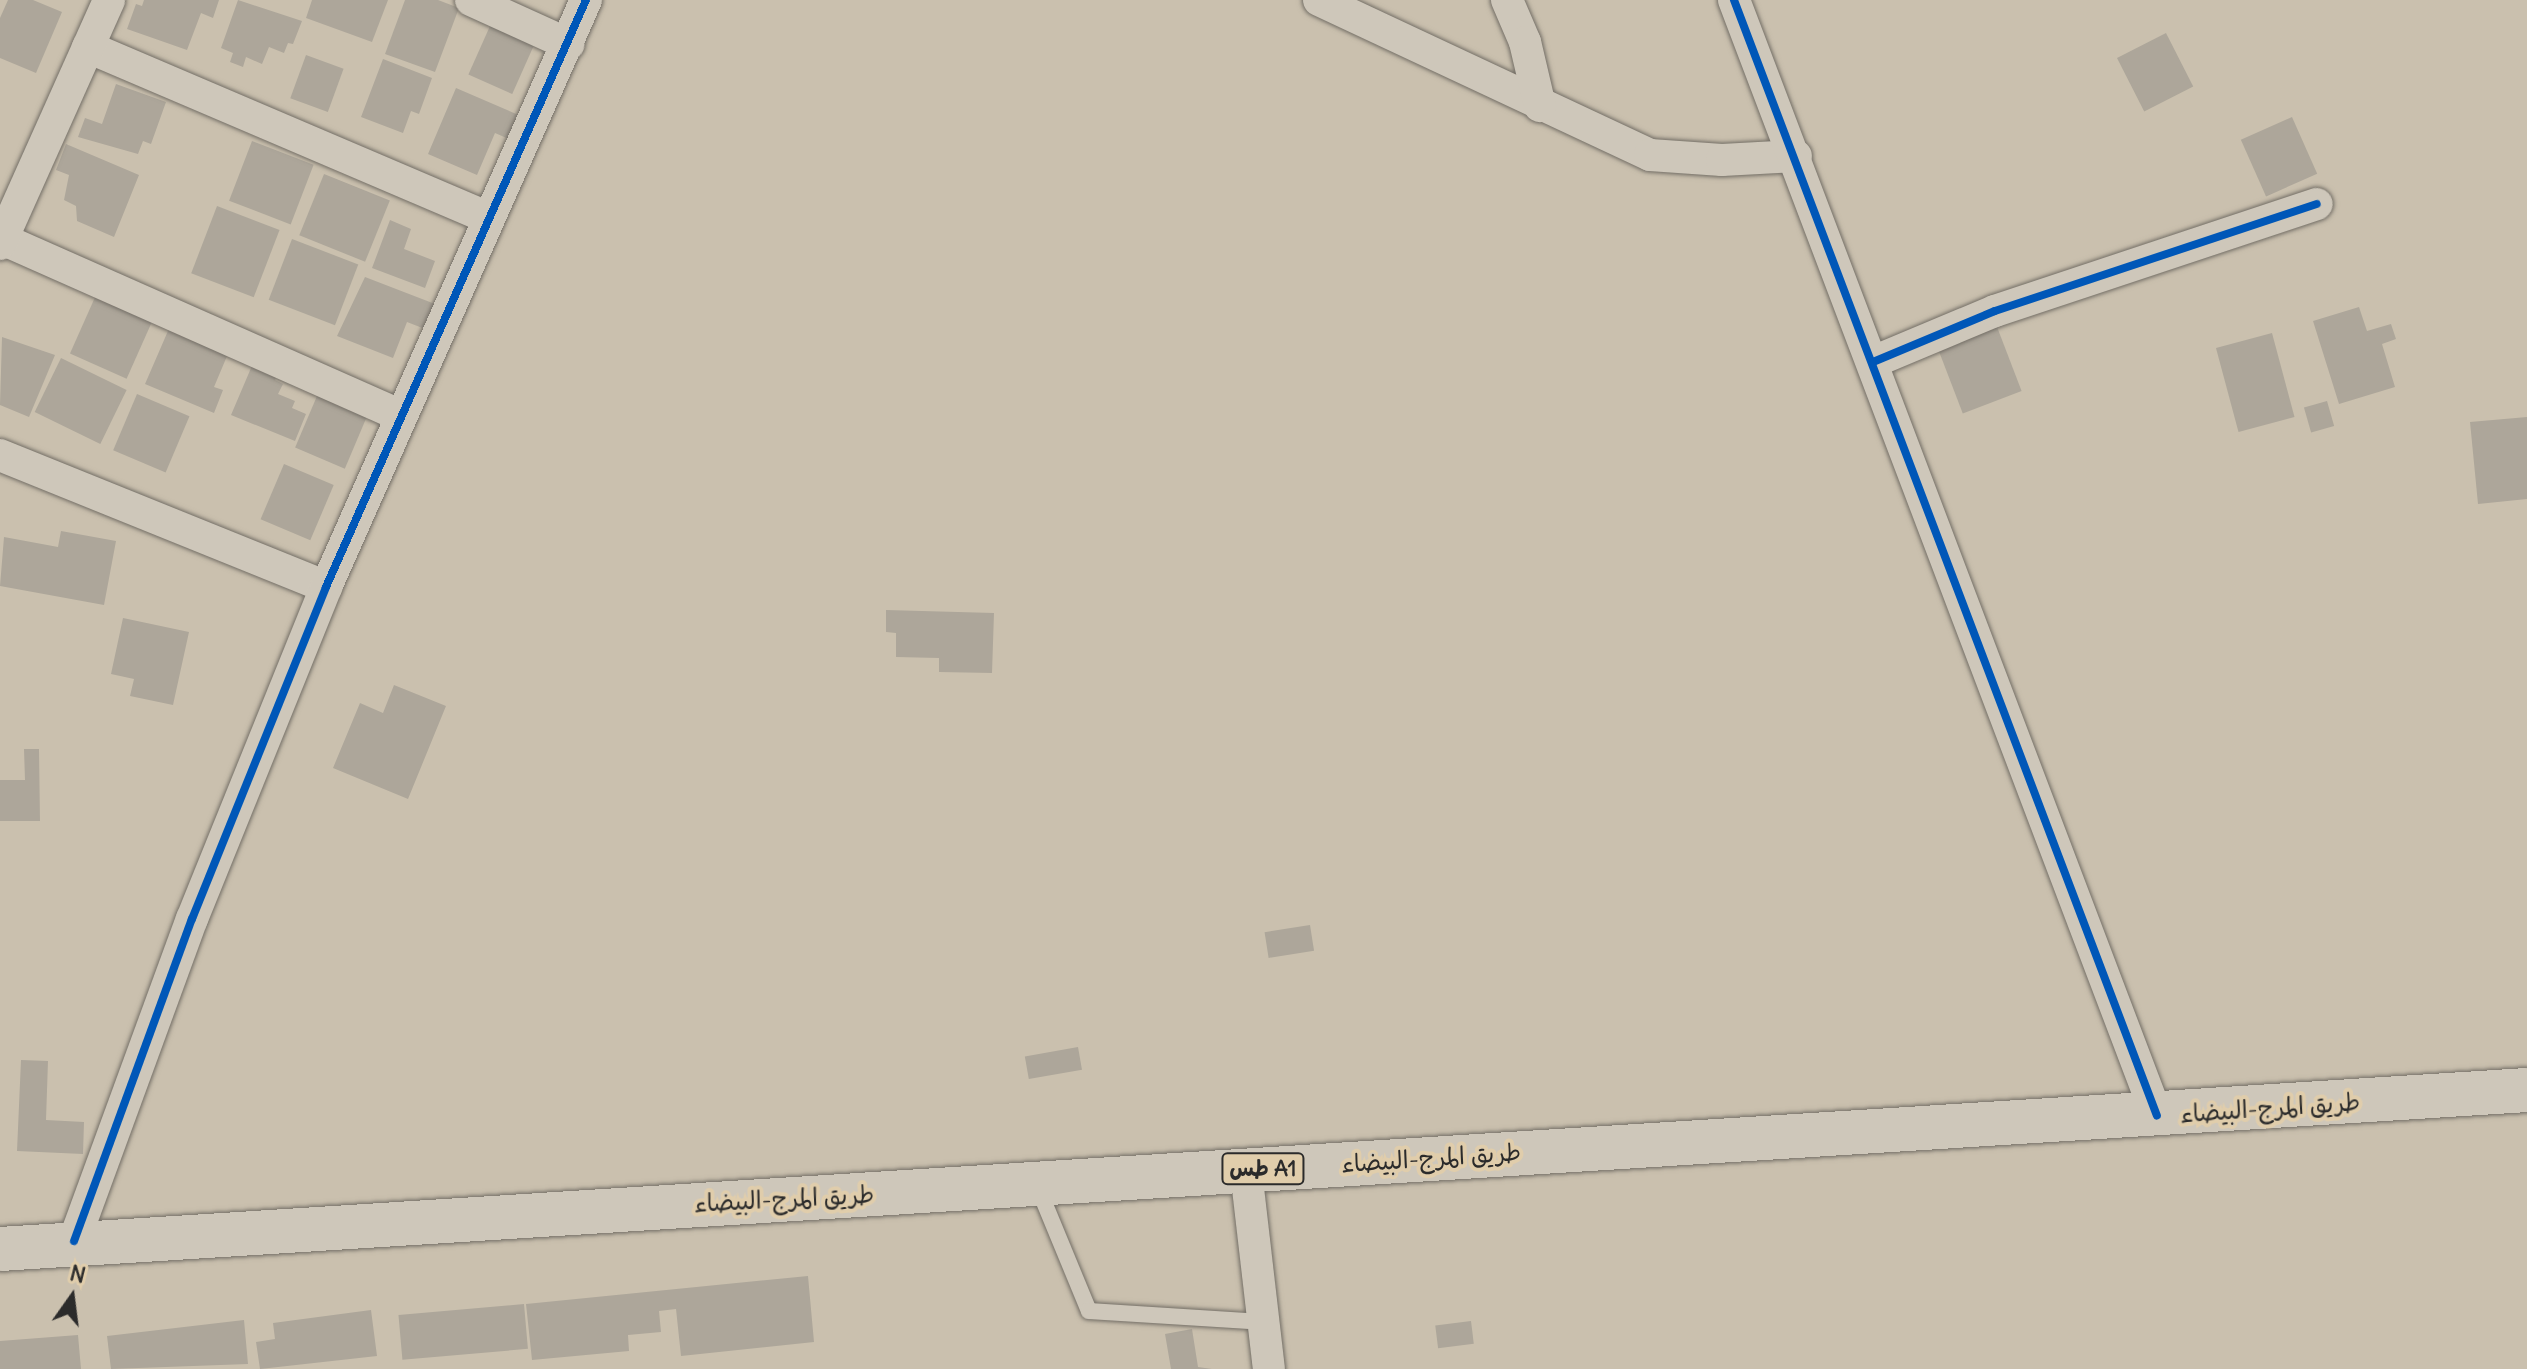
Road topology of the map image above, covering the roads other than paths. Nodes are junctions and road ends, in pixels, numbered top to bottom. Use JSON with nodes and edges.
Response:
{"nodes":[{"id":1,"x":109,"y":0,"type":"edge"},
{"id":2,"x":471,"y":0,"type":"edge"},
{"id":3,"x":586,"y":0,"type":"edge"},
{"id":4,"x":1319,"y":0,"type":"edge"},
{"id":5,"x":1507,"y":0,"type":"edge"},
{"id":6,"x":1734,"y":0,"type":"edge"},
{"id":7,"x":568,"y":44,"type":"junction"},
{"id":8,"x":88,"y":47,"type":"junction"},
{"id":9,"x":1540,"y":106,"type":"junction"},
{"id":10,"x":1796,"y":156,"type":"junction"},
{"id":11,"x":2317,"y":204,"type":"dead end"},
{"id":12,"x":488,"y":218,"type":"junction"},
{"id":13,"x":1,"y":242,"type":"edge"},
{"id":14,"x":1873,"y":362,"type":"junction"},
{"id":15,"x":400,"y":415,"type":"junction"},
{"id":16,"x":0,"y":455,"type":"edge"},
{"id":17,"x":326,"y":587,"type":"junction"},
{"id":18,"x":2527,"y":1090,"type":"edge"},
{"id":19,"x":2157,"y":1116,"type":"junction"},
{"id":20,"x":1246,"y":1171,"type":"junction"},
{"id":21,"x":1037,"y":1184,"type":"junction"},
{"id":22,"x":74,"y":1241,"type":"junction"},
{"id":23,"x":0,"y":1249,"type":"edge"},
{"id":24,"x":1266,"y":1322,"type":"junction"},
{"id":25,"x":1269,"y":1369,"type":"edge"}],
"edges":[{"from":1,"to":8,"type":"street"},
{"from":2,"to":7,"type":"street"},
{"from":3,"to":7,"type":"street"},
{"from":4,"to":9,"type":"street"},
{"from":5,"to":9,"type":"street"},
{"from":6,"to":10,"type":"street"},
{"from":7,"to":12,"type":"street"},
{"from":8,"to":12,"type":"street"},
{"from":8,"to":13,"type":"street"},
{"from":9,"to":10,"type":"street"},
{"from":10,"to":14,"type":"street"},
{"from":11,"to":14,"type":"street"},
{"from":12,"to":15,"type":"street"},
{"from":13,"to":15,"type":"street"},
{"from":14,"to":19,"type":"street"},
{"from":15,"to":17,"type":"street"},
{"from":16,"to":17,"type":"street"},
{"from":17,"to":22,"type":"street"},
{"from":18,"to":19,"type":"highway","name":"طريق المرج-البيضاء","number":"طس A1"},
{"from":19,"to":20,"type":"highway","name":"طريق المرج-البيضاء","number":"طس A1"},
{"from":20,"to":21,"type":"highway","name":"طريق المرج-البيضاء","number":"طس A1"},
{"from":20,"to":24,"type":"street"},
{"from":21,"to":22,"type":"highway","name":"طريق المرج-البيضاء","number":"طس A1"},
{"from":21,"to":24,"type":"lane"},
{"from":22,"to":23,"type":"highway","name":"طريق المرج-البيضاء","number":"طس A1"},
{"from":24,"to":25,"type":"street"}]}
